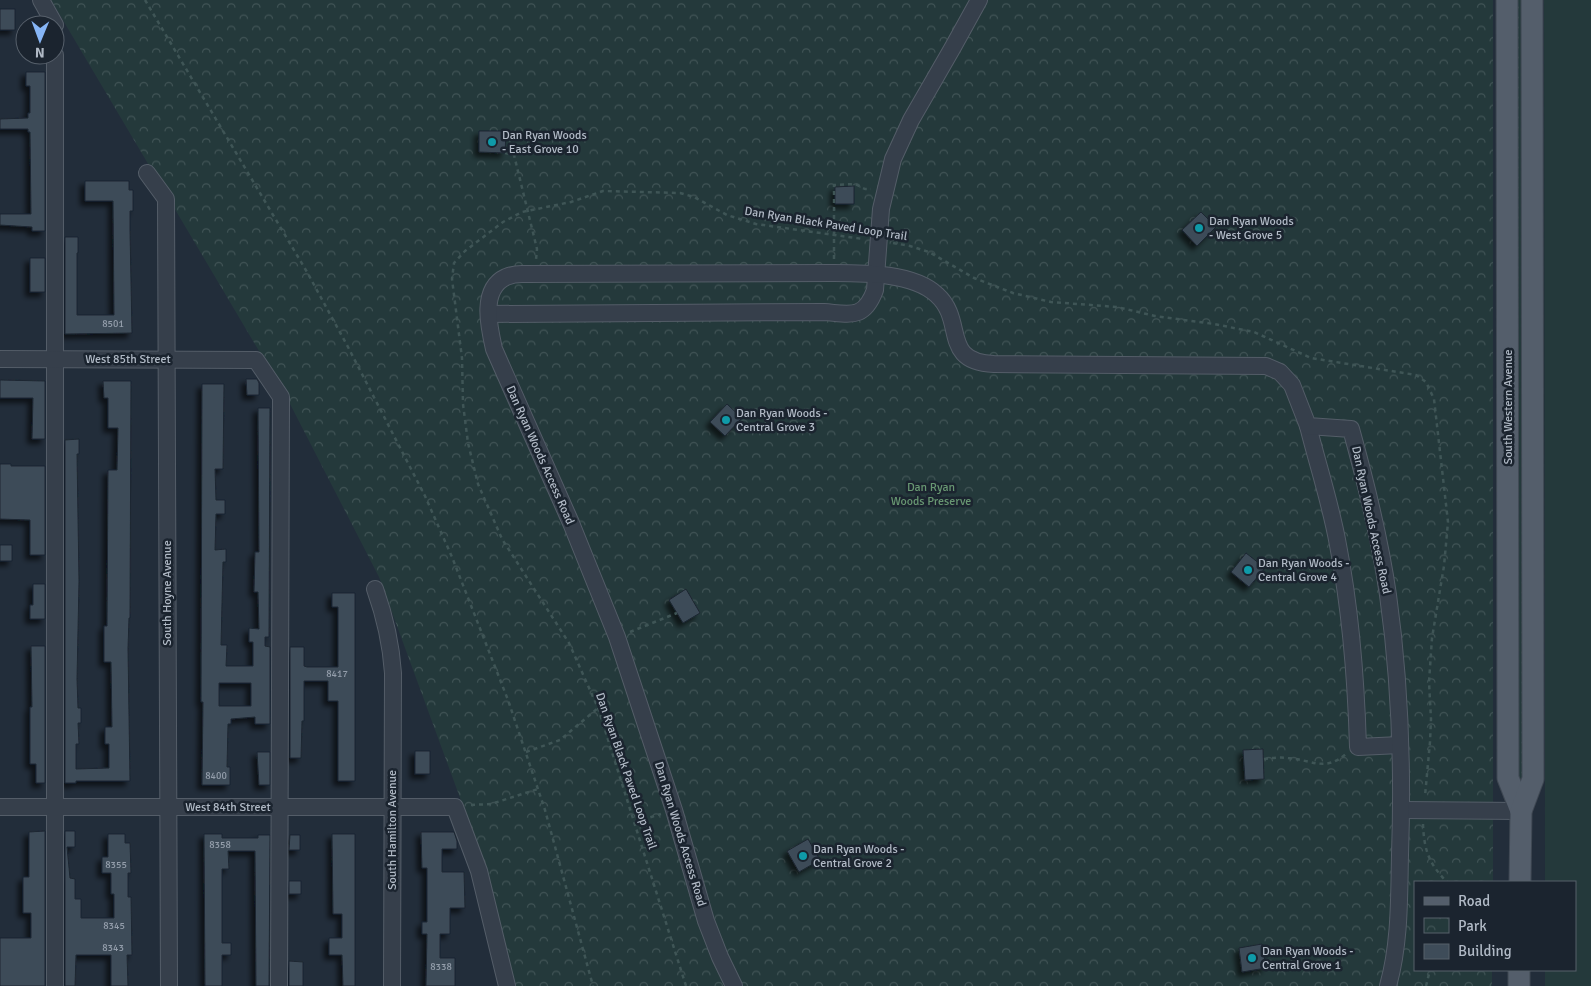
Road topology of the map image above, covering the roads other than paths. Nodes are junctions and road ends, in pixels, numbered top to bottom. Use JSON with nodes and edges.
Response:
{"nodes":[{"id":1,"x":41,"y":0,"type":"edge"},
{"id":2,"x":979,"y":0,"type":"edge"},
{"id":3,"x":1507,"y":0,"type":"edge"},
{"id":4,"x":1532,"y":0,"type":"edge"},
{"id":5,"x":49,"y":15,"type":"edge"},
{"id":6,"x":55,"y":65,"type":"edge"},
{"id":7,"x":147,"y":173,"type":"dead end"},
{"id":8,"x":877,"y":275,"type":"junction"},
{"id":9,"x":489,"y":314,"type":"junction"},
{"id":10,"x":0,"y":359,"type":"edge"},
{"id":11,"x":56,"y":359,"type":"junction"},
{"id":12,"x":167,"y":359,"type":"junction"},
{"id":13,"x":1308,"y":426,"type":"junction"},
{"id":14,"x":375,"y":589,"type":"dead end"},
{"id":15,"x":1400,"y":746,"type":"junction"},
{"id":16,"x":0,"y":807,"type":"edge"},
{"id":17,"x":54,"y":807,"type":"junction"},
{"id":18,"x":167,"y":807,"type":"junction"},
{"id":19,"x":279,"y":807,"type":"junction"},
{"id":20,"x":392,"y":807,"type":"junction"},
{"id":21,"x":1402,"y":810,"type":"junction"},
{"id":22,"x":1521,"y":811,"type":"junction"},
{"id":23,"x":1520,"y":881,"type":"edge"},
{"id":24,"x":1520,"y":971,"type":"edge"},
{"id":25,"x":55,"y":986,"type":"edge"},
{"id":26,"x":169,"y":986,"type":"edge"},
{"id":27,"x":279,"y":986,"type":"edge"},
{"id":28,"x":392,"y":986,"type":"edge"},
{"id":29,"x":507,"y":986,"type":"edge"},
{"id":30,"x":734,"y":986,"type":"edge"},
{"id":31,"x":1388,"y":986,"type":"edge"},
{"id":32,"x":1519,"y":986,"type":"edge"}],
"edges":[{"from":1,"to":5,"type":"street"},
{"from":2,"to":8,"type":"street"},
{"from":3,"to":22,"type":"main road","name":"South Western Avenue"},
{"from":4,"to":22,"type":"main road","name":"South Western Avenue"},
{"from":6,"to":11,"type":"street"},
{"from":7,"to":12,"type":"street","name":"South Hoyne Avenue"},
{"from":8,"to":9,"type":"street"},
{"from":8,"to":9,"type":"street","name":"Dan Ryan Woods Access Road"},
{"from":8,"to":13,"type":"street","name":"Dan Ryan Woods Access Road"},
{"from":9,"to":30,"type":"street","name":"Dan Ryan Woods Access Road"},
{"from":10,"to":11,"type":"street","name":"West 85th Street"},
{"from":11,"to":12,"type":"street","name":"West 85th Street"},
{"from":11,"to":17,"type":"street"},
{"from":12,"to":18,"type":"street","name":"South Hoyne Avenue"},
{"from":12,"to":19,"type":"street","name":"West 85th Street"},
{"from":13,"to":15,"type":"street","name":"Dan Ryan Woods Access Road"},
{"from":13,"to":15,"type":"street"},
{"from":14,"to":20,"type":"street","name":"South Hamilton Avenue"},
{"from":15,"to":21,"type":"street","name":"Dan Ryan Woods Access Road"},
{"from":16,"to":17,"type":"street","name":"West 84th Street"},
{"from":17,"to":18,"type":"street","name":"West 84th Street"},
{"from":17,"to":25,"type":"street"},
{"from":18,"to":19,"type":"street","name":"West 84th Street"},
{"from":18,"to":26,"type":"street","name":"South Hoyne Avenue"},
{"from":19,"to":20,"type":"street","name":"West 84th Street"},
{"from":19,"to":27,"type":"street"},
{"from":20,"to":28,"type":"street","name":"South Hamilton Avenue"},
{"from":20,"to":29,"type":"street","name":"West 84th Street"},
{"from":21,"to":22,"type":"street"},
{"from":21,"to":31,"type":"street","name":"Dan Ryan Woods Access Road"},
{"from":22,"to":23,"type":"main road","name":"South Western Avenue"},
{"from":24,"to":32,"type":"main road"}]}
